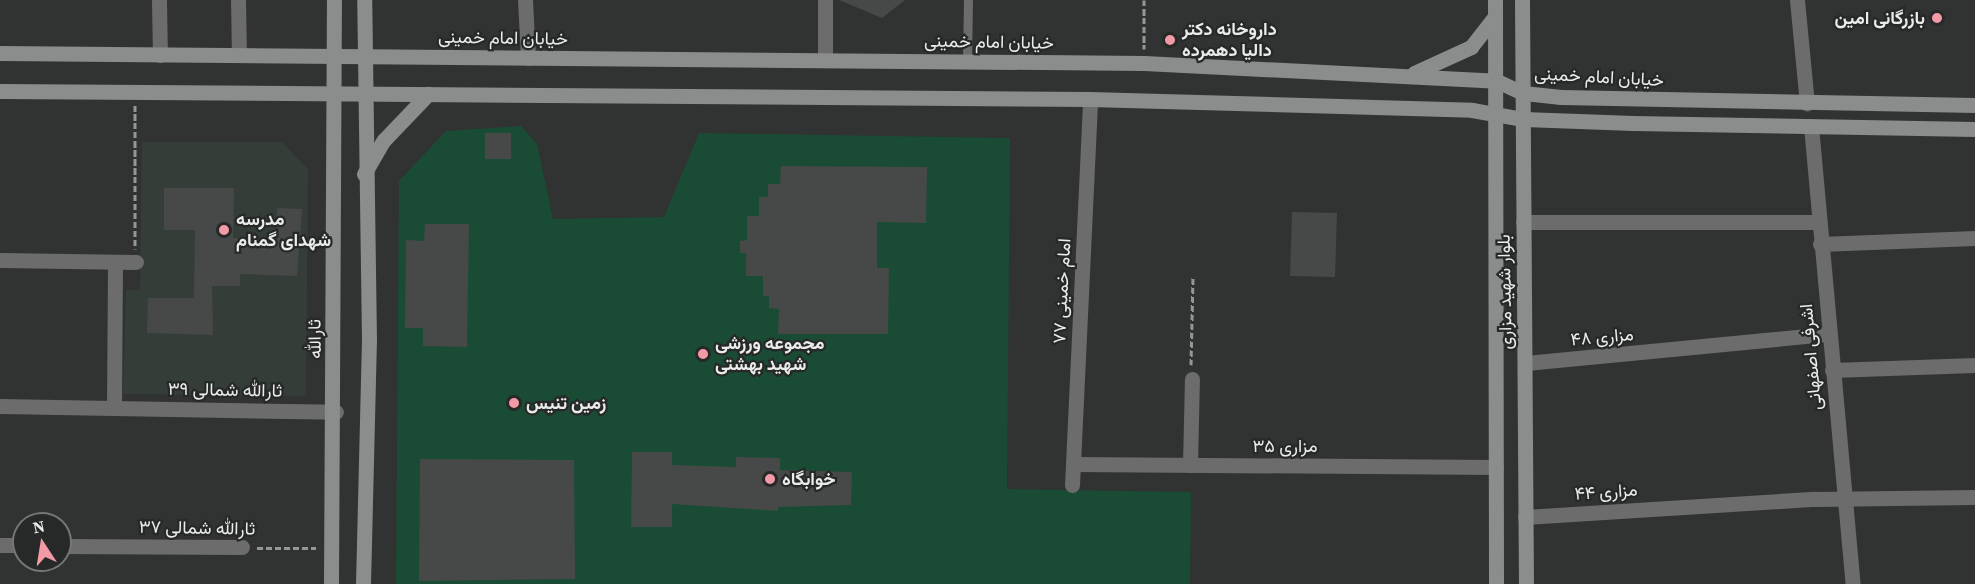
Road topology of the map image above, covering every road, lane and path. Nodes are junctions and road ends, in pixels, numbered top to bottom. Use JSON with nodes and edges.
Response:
{"nodes":[{"id":1,"x":159,"y":0,"type":"edge"},
{"id":2,"x":238,"y":0,"type":"edge"},
{"id":3,"x":333,"y":0,"type":"edge"},
{"id":4,"x":364,"y":0,"type":"edge"},
{"id":5,"x":525,"y":0,"type":"edge"},
{"id":6,"x":825,"y":0,"type":"edge"},
{"id":7,"x":968,"y":0,"type":"edge"},
{"id":8,"x":1144,"y":0,"type":"edge"},
{"id":9,"x":1495,"y":0,"type":"edge"},
{"id":10,"x":1522,"y":0,"type":"edge"},
{"id":11,"x":1797,"y":0,"type":"edge"},
{"id":12,"x":1495,"y":16,"type":"junction"},
{"id":13,"x":0,"y":53,"type":"edge"},
{"id":14,"x":160,"y":54,"type":"junction"},
{"id":15,"x":239,"y":55,"type":"junction"},
{"id":16,"x":332,"y":56,"type":"junction"},
{"id":17,"x":364,"y":56,"type":"junction"},
{"id":18,"x":528,"y":58,"type":"junction"},
{"id":19,"x":825,"y":60,"type":"junction"},
{"id":20,"x":967,"y":62,"type":"junction"},
{"id":21,"x":1144,"y":63,"type":"junction"},
{"id":22,"x":1402,"y":76,"type":"junction"},
{"id":23,"x":1497,"y":81,"type":"junction"},
{"id":24,"x":0,"y":91,"type":"edge"},
{"id":25,"x":135,"y":92,"type":"junction"},
{"id":26,"x":330,"y":93,"type":"junction"},
{"id":27,"x":1523,"y":93,"type":"junction"},
{"id":28,"x":362,"y":94,"type":"junction"},
{"id":29,"x":428,"y":94,"type":"junction"},
{"id":30,"x":1090,"y":99,"type":"junction"},
{"id":31,"x":1807,"y":104,"type":"junction"},
{"id":32,"x":1975,"y":105,"type":"edge"},
{"id":33,"x":1496,"y":114,"type":"junction"},
{"id":34,"x":1523,"y":119,"type":"junction"},
{"id":35,"x":1811,"y":126,"type":"junction"},
{"id":36,"x":1975,"y":129,"type":"edge"},
{"id":37,"x":364,"y":174,"type":"junction"},
{"id":38,"x":1523,"y":222,"type":"junction"},
{"id":39,"x":1819,"y":222,"type":"junction"},
{"id":40,"x":1975,"y":238,"type":"edge"},
{"id":41,"x":1820,"y":244,"type":"junction"},
{"id":42,"x":0,"y":260,"type":"edge"},
{"id":43,"x":115,"y":262,"type":"junction"},
{"id":44,"x":136,"y":262,"type":"joint"},
{"id":45,"x":1193,"y":277,"type":"dead end"},
{"id":46,"x":1829,"y":334,"type":"junction"},
{"id":47,"x":1526,"y":363,"type":"junction"},
{"id":48,"x":1975,"y":365,"type":"edge"},
{"id":49,"x":1832,"y":370,"type":"junction"},
{"id":50,"x":1192,"y":379,"type":"joint"},
{"id":51,"x":0,"y":406,"type":"edge"},
{"id":52,"x":114,"y":407,"type":"junction"},
{"id":53,"x":336,"y":412,"type":"junction"},
{"id":54,"x":1073,"y":464,"type":"junction"},
{"id":55,"x":1190,"y":465,"type":"junction"},
{"id":56,"x":1496,"y":467,"type":"junction"},
{"id":57,"x":1072,"y":485,"type":"dead end"},
{"id":58,"x":1975,"y":497,"type":"edge"},
{"id":59,"x":1845,"y":500,"type":"junction"},
{"id":60,"x":1525,"y":517,"type":"junction"},
{"id":61,"x":72,"y":546,"type":"edge"},
{"id":62,"x":242,"y":548,"type":"joint"},
{"id":63,"x":333,"y":548,"type":"junction"},
{"id":64,"x":331,"y":584,"type":"edge"},
{"id":65,"x":363,"y":584,"type":"edge"},
{"id":66,"x":1496,"y":584,"type":"edge"},
{"id":67,"x":1526,"y":584,"type":"edge"},
{"id":68,"x":1853,"y":584,"type":"edge"}],
"edges":[{"from":1,"to":14,"type":"street"},
{"from":2,"to":15,"type":"street"},
{"from":3,"to":16,"type":"main road"},
{"from":4,"to":17,"type":"main road"},
{"from":5,"to":18,"type":"street"},
{"from":6,"to":19,"type":"street"},
{"from":7,"to":20,"type":"lane"},
{"from":8,"to":21,"type":"path"},
{"from":9,"to":12,"type":"main road","name":"بلوار شهید مزاری"},
{"from":10,"to":27,"type":"main road","name":"بلوار شهید مزاری"},
{"from":11,"to":31,"type":"street"},
{"from":12,"to":22,"type":"main road"},
{"from":12,"to":23,"type":"main road","name":"بلوار شهید مزاری"},
{"from":13,"to":14,"type":"main road","name":"خیابان امام خمینی"},
{"from":14,"to":15,"type":"main road","name":"خیابان امام خمینی"},
{"from":15,"to":16,"type":"main road","name":"خیابان امام خمینی"},
{"from":16,"to":17,"type":"main road","name":"خیابان امام خمینی"},
{"from":16,"to":26,"type":"main road","name":"ثارالله"},
{"from":17,"to":18,"type":"main road","name":"خیابان امام خمینی"},
{"from":17,"to":28,"type":"main road"},
{"from":18,"to":19,"type":"main road","name":"خیابان امام خمینی"},
{"from":19,"to":20,"type":"main road","name":"خیابان امام خمینی"},
{"from":20,"to":21,"type":"main road","name":"خیابان امام خمینی"},
{"from":21,"to":22,"type":"main road","name":"خیابان امام خمینی"},
{"from":22,"to":23,"type":"main road","name":"خیابان امام خمینی"},
{"from":23,"to":27,"type":"main road","name":"خیابان امام خمینی"},
{"from":23,"to":33,"type":"main road","name":"بلوار شهید مزاری"},
{"from":24,"to":25,"type":"main road"},
{"from":25,"to":26,"type":"main road"},
{"from":25,"to":44,"type":"path"},
{"from":26,"to":28,"type":"main road"},
{"from":26,"to":53,"type":"main road","name":"ثارالله"},
{"from":27,"to":31,"type":"main road","name":"خیابان امام خمینی"},
{"from":27,"to":34,"type":"main road","name":"بلوار شهید مزاری"},
{"from":28,"to":29,"type":"main road"},
{"from":28,"to":37,"type":"main road"},
{"from":29,"to":30,"type":"main road"},
{"from":29,"to":37,"type":"main road"},
{"from":30,"to":33,"type":"main road"},
{"from":30,"to":54,"type":"street","name":"امام خمینی ۷۷"},
{"from":31,"to":32,"type":"main road","name":"خیابان امام خمینی"},
{"from":33,"to":34,"type":"main road"},
{"from":33,"to":56,"type":"main road","name":"بلوار شهید مزاری"},
{"from":34,"to":35,"type":"main road"},
{"from":34,"to":38,"type":"main road","name":"بلوار شهید مزاری"},
{"from":35,"to":36,"type":"main road"},
{"from":35,"to":39,"type":"street","name":"اشرفی اصفهانی"},
{"from":37,"to":65,"type":"main road"},
{"from":38,"to":39,"type":"street"},
{"from":38,"to":47,"type":"main road","name":"بلوار شهید مزاری"},
{"from":39,"to":41,"type":"street","name":"اشرفی اصفهانی"},
{"from":40,"to":41,"type":"street"},
{"from":41,"to":46,"type":"street","name":"اشرفی اصفهانی"},
{"from":42,"to":43,"type":"street"},
{"from":43,"to":44,"type":"street"},
{"from":43,"to":52,"type":"street"},
{"from":45,"to":50,"type":"path"},
{"from":46,"to":47,"type":"street","name":"مزاری ۴۸"},
{"from":46,"to":49,"type":"street","name":"اشرفی اصفهانی"},
{"from":47,"to":60,"type":"main road","name":"بلوار شهید مزاری"},
{"from":48,"to":49,"type":"street"},
{"from":49,"to":59,"type":"street","name":"اشرفی اصفهانی"},
{"from":50,"to":55,"type":"street"},
{"from":51,"to":52,"type":"street","name":"ثارالله شمالی ۳۹"},
{"from":52,"to":53,"type":"street","name":"ثارالله شمالی ۳۹"},
{"from":53,"to":63,"type":"main road","name":"ثارالله"},
{"from":54,"to":55,"type":"street","name":"مزاری ۳۵"},
{"from":54,"to":57,"type":"street","name":"امام خمینی ۷۷"},
{"from":55,"to":56,"type":"street","name":"مزاری ۳۵"},
{"from":56,"to":66,"type":"main road","name":"بلوار شهید مزاری"},
{"from":58,"to":59,"type":"street","name":"مزاری ۴۴"},
{"from":59,"to":60,"type":"street","name":"مزاری ۴۴"},
{"from":59,"to":68,"type":"street","name":"اشرفی اصفهانی"},
{"from":60,"to":67,"type":"main road","name":"بلوار شهید مزاری"},
{"from":61,"to":62,"type":"street","name":"ثارالله شمالی ۳۷"},
{"from":62,"to":63,"type":"path","name":"ثارالله شمالی ۳۷"},
{"from":63,"to":64,"type":"main road","name":"ثارالله"}]}
